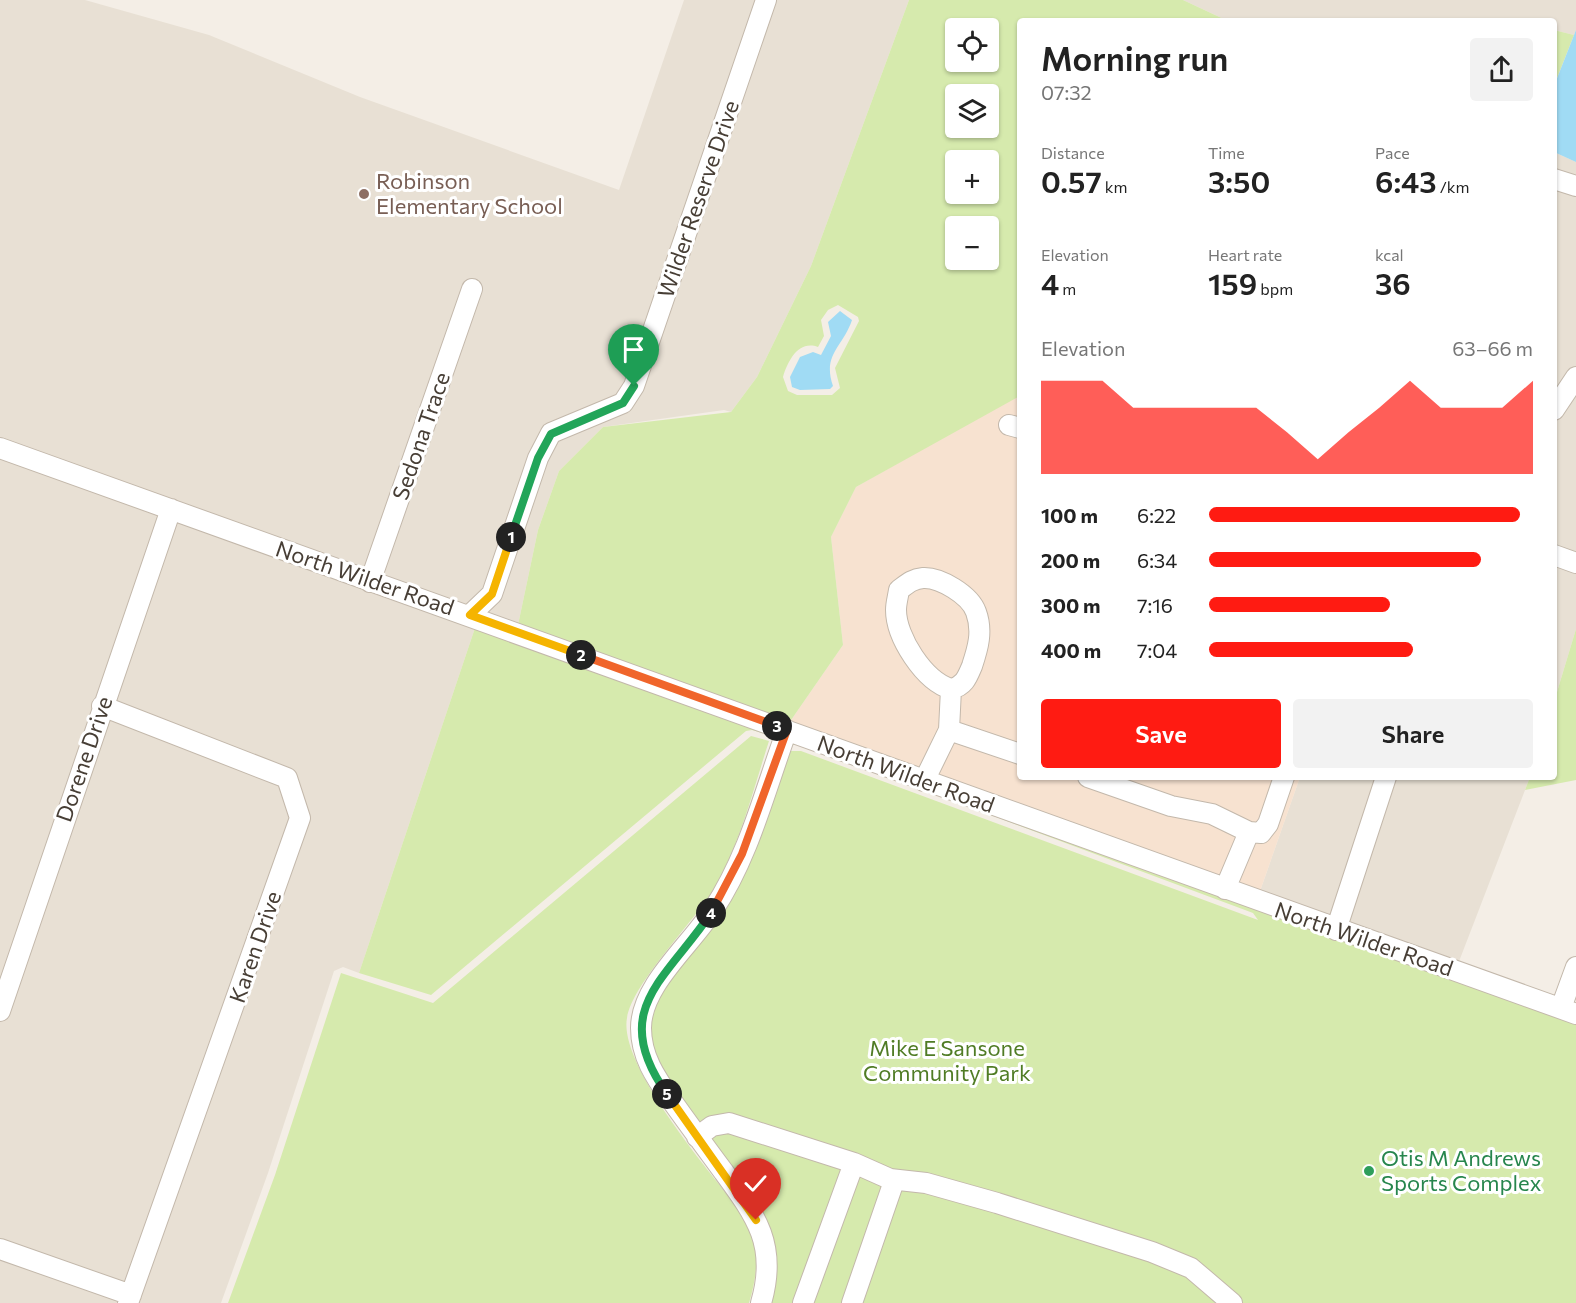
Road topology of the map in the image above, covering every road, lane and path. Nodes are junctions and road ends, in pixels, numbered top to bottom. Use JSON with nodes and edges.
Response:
{"nodes":[{"id":1,"x":766,"y":0,"type":"edge"},
{"id":2,"x":1557,"y":180,"type":"edge"},
{"id":3,"x":1576,"y":186,"type":"edge"},
{"id":4,"x":472,"y":290,"type":"dead end"},
{"id":5,"x":1576,"y":377,"type":"edge"},
{"id":6,"x":1557,"y":406,"type":"edge"},
{"id":7,"x":0,"y":448,"type":"edge"},
{"id":8,"x":171,"y":509,"type":"junction"},
{"id":9,"x":1557,"y":556,"type":"edge"},
{"id":10,"x":1576,"y":563,"type":"edge"},
{"id":11,"x":370,"y":582,"type":"junction"},
{"id":12,"x":470,"y":615,"type":"junction"},
{"id":13,"x":951,"y":688,"type":"junction"},
{"id":14,"x":102,"y":706,"type":"junction"},
{"id":15,"x":949,"y":729,"type":"junction"},
{"id":16,"x":787,"y":730,"type":"junction"},
{"id":17,"x":1017,"y":753,"type":"edge"},
{"id":18,"x":1097,"y":780,"type":"edge"},
{"id":19,"x":1283,"y":780,"type":"edge"},
{"id":20,"x":1385,"y":780,"type":"edge"},
{"id":21,"x":924,"y":781,"type":"junction"},
{"id":22,"x":1249,"y":832,"type":"junction"},
{"id":23,"x":1225,"y":889,"type":"junction"},
{"id":24,"x":1336,"y":930,"type":"junction"},
{"id":25,"x":1576,"y":967,"type":"edge"},
{"id":26,"x":0,"y":1011,"type":"edge"},
{"id":27,"x":1569,"y":1011,"type":"edge"},
{"id":28,"x":698,"y":1137,"type":"junction"},
{"id":29,"x":854,"y":1163,"type":"junction"},
{"id":30,"x":890,"y":1179,"type":"junction"},
{"id":31,"x":0,"y":1249,"type":"edge"},
{"id":32,"x":130,"y":1299,"type":"edge"},
{"id":33,"x":761,"y":1303,"type":"edge"},
{"id":34,"x":803,"y":1303,"type":"edge"},
{"id":35,"x":852,"y":1303,"type":"edge"},
{"id":36,"x":1232,"y":1303,"type":"edge"}],
"edges":[{"from":1,"to":12,"type":"street","name":"Wilder Reserve Drive"},
{"from":2,"to":3,"type":"street"},
{"from":4,"to":11,"type":"street","name":"Sedona Trace"},
{"from":5,"to":6,"type":"street"},
{"from":7,"to":8,"type":"street","name":"North Wilder Road"},
{"from":8,"to":11,"type":"street","name":"North Wilder Road"},
{"from":8,"to":14,"type":"street","name":"Dorene Drive"},
{"from":9,"to":10,"type":"street"},
{"from":11,"to":12,"type":"street","name":"North Wilder Road"},
{"from":12,"to":16,"type":"street","name":"North Wilder Road"},
{"from":13,"to":13,"type":"street"},
{"from":13,"to":15,"type":"street"},
{"from":14,"to":26,"type":"street","name":"Dorene Drive"},
{"from":14,"to":32,"type":"street","name":"Karen Drive"},
{"from":15,"to":17,"type":"street"},
{"from":15,"to":21,"type":"street"},
{"from":16,"to":21,"type":"street","name":"North Wilder Road"},
{"from":16,"to":28,"type":"street"},
{"from":18,"to":22,"type":"street"},
{"from":19,"to":22,"type":"street"},
{"from":20,"to":24,"type":"street"},
{"from":21,"to":23,"type":"street","name":"North Wilder Road"},
{"from":22,"to":23,"type":"street"},
{"from":23,"to":24,"type":"street","name":"North Wilder Road"},
{"from":24,"to":27,"type":"street","name":"North Wilder Road"},
{"from":25,"to":27,"type":"street"},
{"from":28,"to":29,"type":"street"},
{"from":28,"to":33,"type":"street"},
{"from":29,"to":30,"type":"street"},
{"from":29,"to":34,"type":"street"},
{"from":30,"to":35,"type":"street"},
{"from":30,"to":36,"type":"street"},
{"from":31,"to":32,"type":"street"}]}
